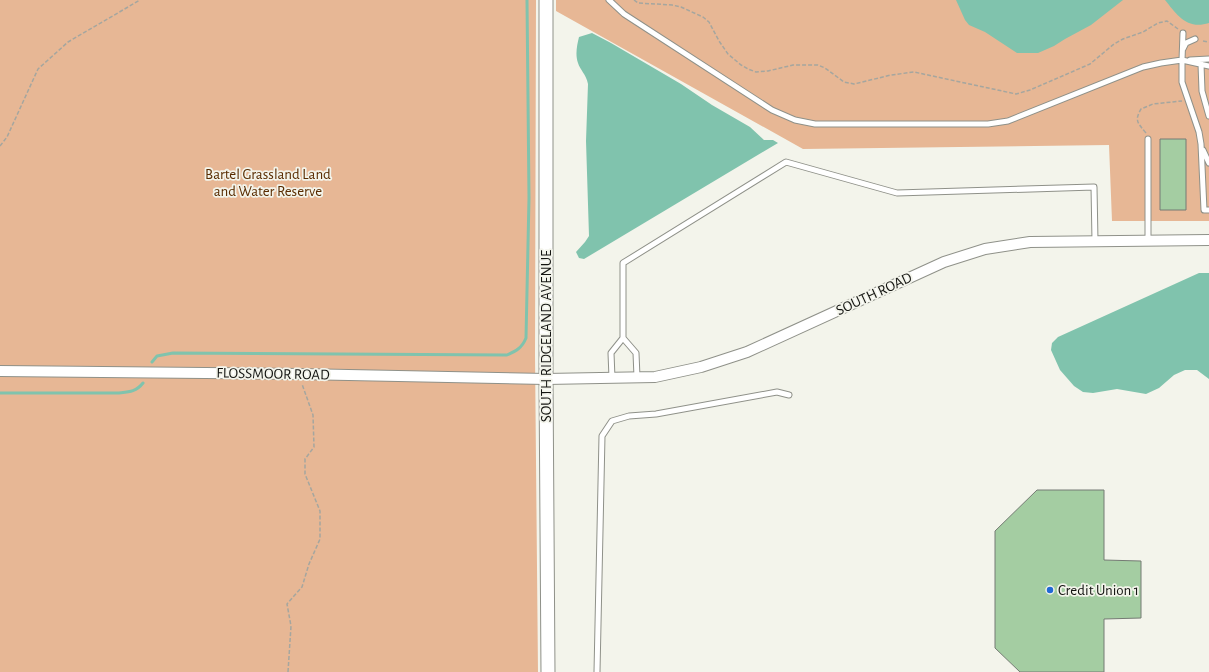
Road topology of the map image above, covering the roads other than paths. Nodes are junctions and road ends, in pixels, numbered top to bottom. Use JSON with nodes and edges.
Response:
{"nodes":[{"id":1,"x":546,"y":0,"type":"edge"},
{"id":2,"x":609,"y":0,"type":"edge"},
{"id":3,"x":1183,"y":33,"type":"road end"},
{"id":4,"x":1194,"y":39,"type":"dead end"},
{"id":5,"x":1182,"y":50,"type":"junction"},
{"id":6,"x":1209,"y":59,"type":"edge"},
{"id":7,"x":1182,"y":60,"type":"junction"},
{"id":8,"x":1201,"y":64,"type":"junction"},
{"id":9,"x":1209,"y":66,"type":"edge"},
{"id":10,"x":1209,"y":116,"type":"edge"},
{"id":11,"x":1148,"y":139,"type":"road end"},
{"id":12,"x":1201,"y":144,"type":"junction"},
{"id":13,"x":1209,"y":163,"type":"edge"},
{"id":14,"x":1209,"y":210,"type":"edge"},
{"id":15,"x":1209,"y":240,"type":"edge"},
{"id":16,"x":1094,"y":241,"type":"junction"},
{"id":17,"x":1148,"y":241,"type":"junction"},
{"id":18,"x":623,"y":338,"type":"junction"},
{"id":19,"x":0,"y":371,"type":"edge"},
{"id":20,"x":637,"y":377,"type":"junction"},
{"id":21,"x":612,"y":378,"type":"junction"},
{"id":22,"x":546,"y":379,"type":"junction"},
{"id":23,"x":789,"y":395,"type":"dead end"},
{"id":24,"x":548,"y":672,"type":"edge"},
{"id":25,"x":596,"y":672,"type":"edge"}],
"edges":[{"from":1,"to":22,"type":"street","name":"SOUTH RIDGELAND AVENUE"},
{"from":2,"to":7,"type":"lane"},
{"from":3,"to":5,"type":"lane"},
{"from":4,"to":5,"type":"lane"},
{"from":5,"to":7,"type":"lane"},
{"from":6,"to":7,"type":"lane"},
{"from":7,"to":8,"type":"lane"},
{"from":7,"to":12,"type":"lane"},
{"from":8,"to":9,"type":"lane"},
{"from":8,"to":10,"type":"lane"},
{"from":11,"to":17,"type":"lane"},
{"from":12,"to":13,"type":"lane"},
{"from":12,"to":14,"type":"lane"},
{"from":15,"to":17,"type":"street","name":"SOUTH ROAD"},
{"from":16,"to":17,"type":"street","name":"SOUTH ROAD"},
{"from":16,"to":18,"type":"lane"},
{"from":16,"to":20,"type":"street","name":"SOUTH ROAD"},
{"from":18,"to":20,"type":"lane"},
{"from":18,"to":21,"type":"lane"},
{"from":19,"to":22,"type":"street","name":"FLOSSMOOR ROAD"},
{"from":20,"to":21,"type":"street","name":"SOUTH ROAD"},
{"from":21,"to":22,"type":"street","name":"SOUTH ROAD"},
{"from":22,"to":24,"type":"street","name":"SOUTH RIDGELAND AVENUE"},
{"from":23,"to":25,"type":"lane"}]}
